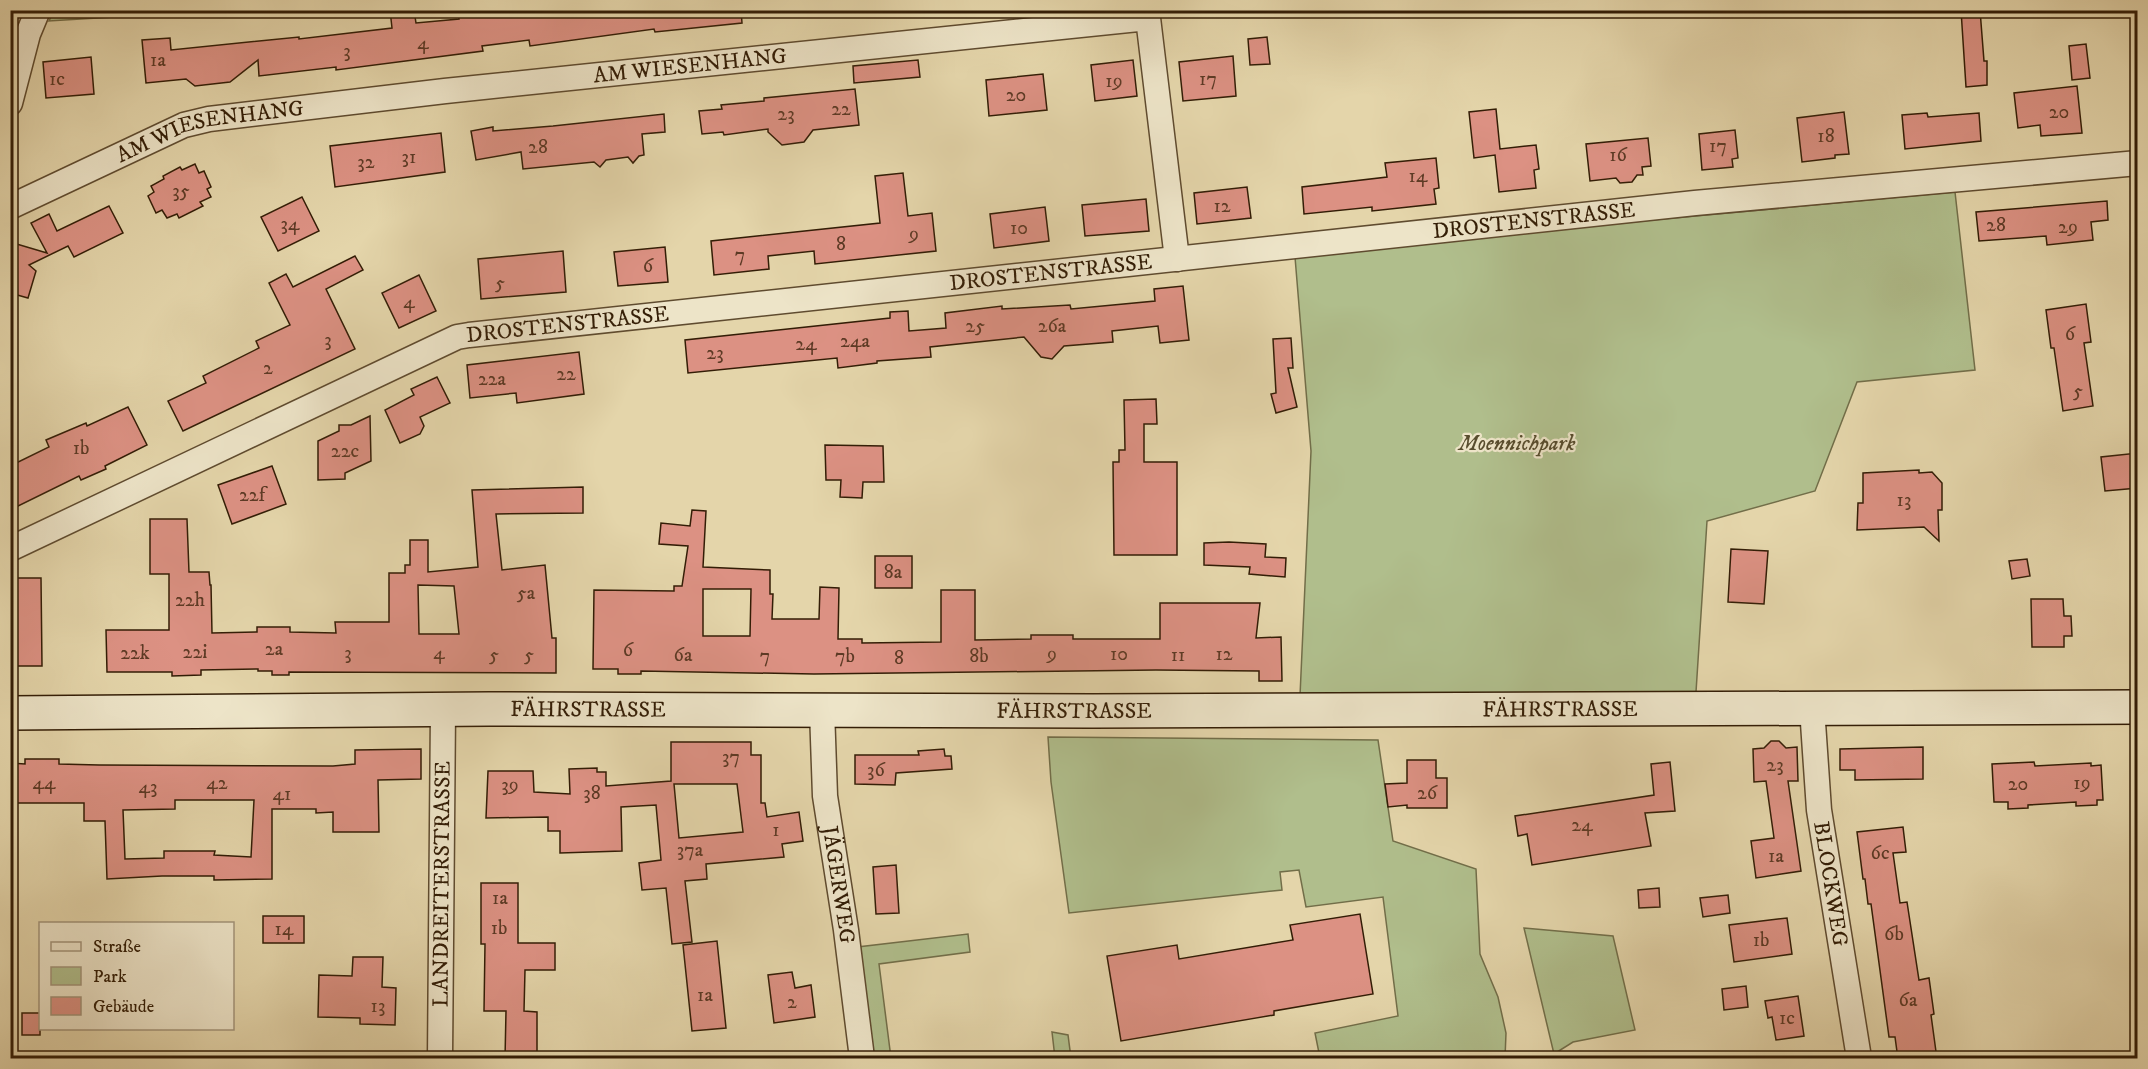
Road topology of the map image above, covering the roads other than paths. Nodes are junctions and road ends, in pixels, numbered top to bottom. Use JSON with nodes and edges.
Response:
{"nodes":[{"id":1,"x":38,"y":10,"type":"edge"},
{"id":2,"x":10,"y":103,"type":"edge"},
{"id":3,"x":2138,"y":163,"type":"edge"},
{"id":4,"x":10,"y":207,"type":"edge"},
{"id":5,"x":1177,"y":259,"type":"junction"},
{"id":6,"x":10,"y":549,"type":"edge"},
{"id":7,"x":2138,"y":707,"type":"edge"},
{"id":8,"x":1812,"y":708,"type":"junction"},
{"id":9,"x":443,"y":710,"type":"junction"},
{"id":10,"x":822,"y":710,"type":"junction"},
{"id":11,"x":10,"y":713,"type":"edge"},
{"id":12,"x":440,"y":1059,"type":"edge"},
{"id":13,"x":862,"y":1059,"type":"edge"},
{"id":14,"x":1859,"y":1059,"type":"edge"}],
"edges":[{"from":1,"to":2,"type":"street"},
{"from":3,"to":5,"type":"street","name":"DROSTENSTRASSE"},
{"from":4,"to":5,"type":"street","name":"AM WIESENHANG"},
{"from":5,"to":6,"type":"street","name":"DROSTENSTRASSE"},
{"from":7,"to":8,"type":"street","name":"FÄHRSTRASSE"},
{"from":8,"to":10,"type":"street","name":"FÄHRSTRASSE"},
{"from":8,"to":14,"type":"street","name":"BLOCKWEG"},
{"from":9,"to":10,"type":"street","name":"FÄHRSTRASSE"},
{"from":9,"to":11,"type":"street","name":"FÄHRSTRASSE"},
{"from":9,"to":12,"type":"street","name":"LANDREITERSTRASSE"},
{"from":10,"to":13,"type":"street","name":"JÄGERWEG"}]}
